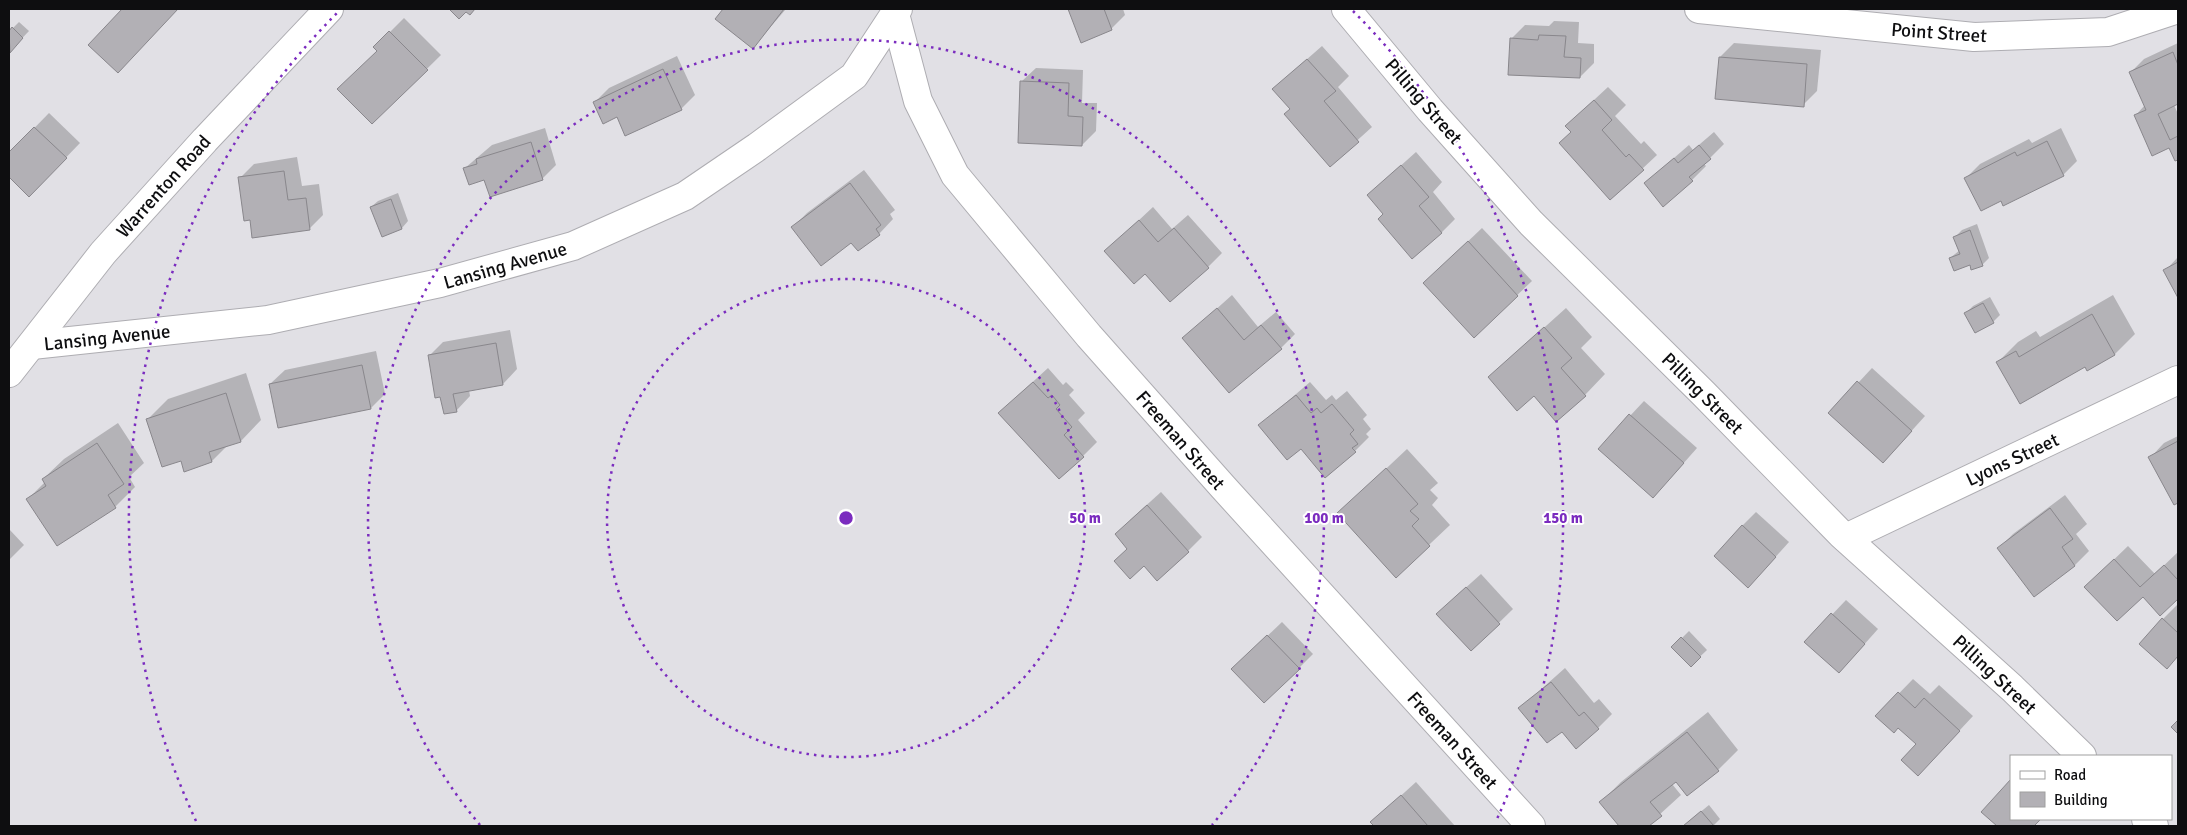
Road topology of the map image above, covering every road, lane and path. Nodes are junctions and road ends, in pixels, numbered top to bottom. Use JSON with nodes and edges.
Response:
{"nodes":[{"id":1,"x":329,"y":9,"type":"edge"},
{"id":2,"x":1346,"y":9,"type":"edge"},
{"id":3,"x":1698,"y":9,"type":"edge"},
{"id":4,"x":2178,"y":9,"type":"edge"},
{"id":5,"x":897,"y":11,"type":"edge"},
{"id":6,"x":32,"y":345,"type":"junction"},
{"id":7,"x":9,"y":373,"type":"edge"},
{"id":8,"x":2178,"y":380,"type":"edge"},
{"id":9,"x":1846,"y":538,"type":"junction"},
{"id":10,"x":2081,"y":755,"type":"edge"},
{"id":11,"x":1531,"y":826,"type":"edge"}],
"edges":[{"from":1,"to":6,"type":"street","name":"Warrenton Road"},
{"from":2,"to":9,"type":"street","name":"Pilling Street"},
{"from":3,"to":4,"type":"street","name":"Point Street"},
{"from":5,"to":6,"type":"street","name":"Lansing Avenue"},
{"from":5,"to":11,"type":"street","name":"Freeman Street"},
{"from":6,"to":7,"type":"street","name":"Warrenton Road"},
{"from":8,"to":9,"type":"street","name":"Lyons Street"},
{"from":9,"to":10,"type":"street","name":"Pilling Street"}]}
